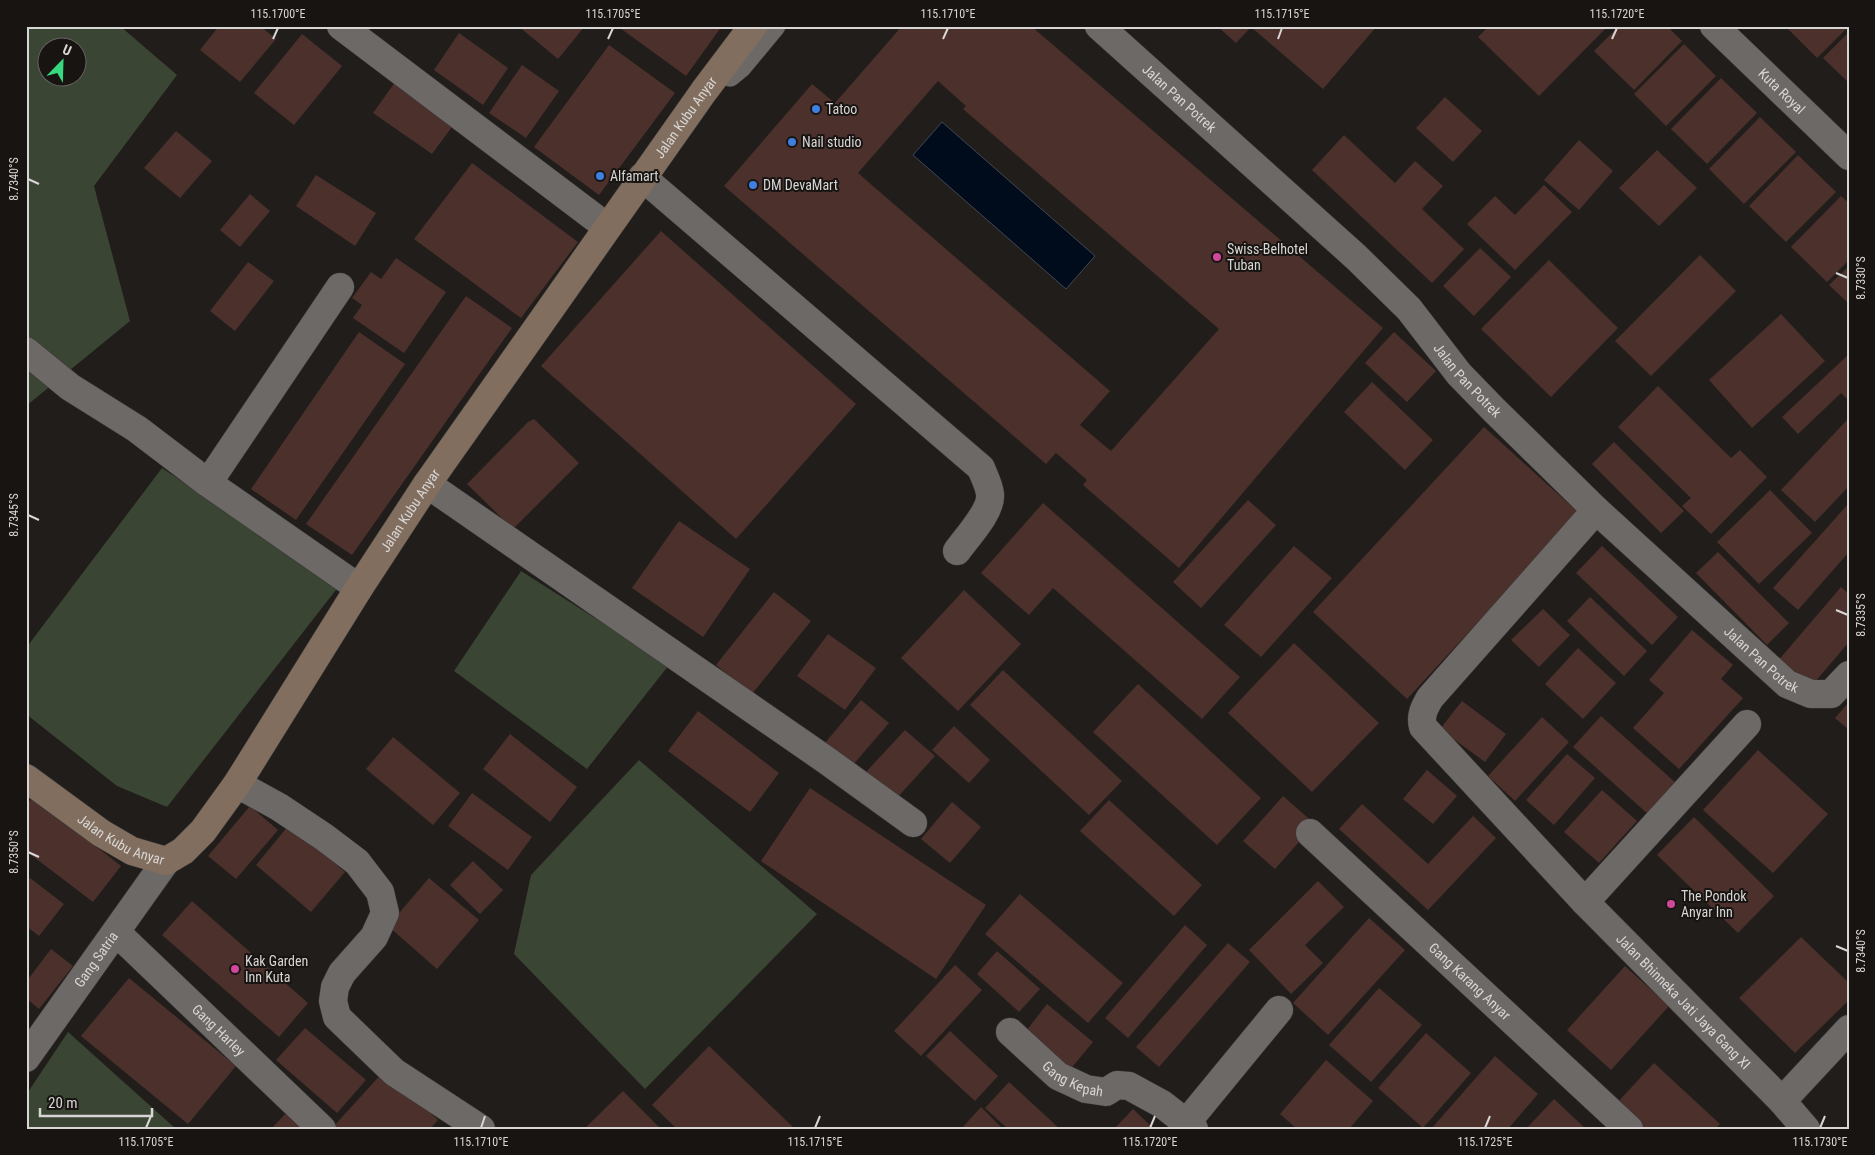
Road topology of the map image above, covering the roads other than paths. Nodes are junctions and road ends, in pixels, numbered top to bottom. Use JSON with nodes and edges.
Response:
{"nodes":[{"id":1,"x":341,"y":26,"type":"edge"},
{"id":2,"x":753,"y":26,"type":"edge"},
{"id":3,"x":775,"y":26,"type":"edge"},
{"id":4,"x":1099,"y":26,"type":"edge"},
{"id":5,"x":1714,"y":26,"type":"edge"},
{"id":6,"x":720,"y":69,"type":"junction"},
{"id":7,"x":1849,"y":156,"type":"edge"},
{"id":8,"x":642,"y":177,"type":"junction"},
{"id":9,"x":607,"y":227,"type":"junction"},
{"id":10,"x":340,"y":287,"type":"dead end"},
{"id":11,"x":26,"y":351,"type":"edge"},
{"id":12,"x":208,"y":483,"type":"junction"},
{"id":13,"x":427,"y":484,"type":"junction"},
{"id":14,"x":1596,"y":510,"type":"junction"},
{"id":15,"x":957,"y":550,"type":"dead end"},
{"id":16,"x":360,"y":588,"type":"junction"},
{"id":17,"x":1849,"y":675,"type":"edge"},
{"id":18,"x":1748,"y":724,"type":"dead end"},
{"id":19,"x":26,"y":778,"type":"edge"},
{"id":20,"x":237,"y":784,"type":"junction"},
{"id":21,"x":913,"y":822,"type":"dead end"},
{"id":22,"x":1310,"y":833,"type":"dead end"},
{"id":23,"x":166,"y":861,"type":"junction"},
{"id":24,"x":1585,"y":902,"type":"junction"},
{"id":25,"x":116,"y":932,"type":"junction"},
{"id":26,"x":1279,"y":1010,"type":"dead end"},
{"id":27,"x":1849,"y":1029,"type":"edge"},
{"id":28,"x":1010,"y":1032,"type":"dead end"},
{"id":29,"x":26,"y":1058,"type":"edge"},
{"id":30,"x":1782,"y":1101,"type":"junction"},
{"id":31,"x":1191,"y":1126,"type":"edge"},
{"id":32,"x":322,"y":1129,"type":"edge"},
{"id":33,"x":481,"y":1129,"type":"edge"},
{"id":34,"x":1629,"y":1129,"type":"edge"},
{"id":35,"x":1806,"y":1129,"type":"edge"}],
"edges":[{"from":1,"to":9,"type":"street"},
{"from":2,"to":6,"type":"street","name":"Jalan Kubu Anyar"},
{"from":3,"to":6,"type":"lane"},
{"from":4,"to":14,"type":"street","name":"Jalan Pan Potrek"},
{"from":5,"to":7,"type":"street","name":"Kuta Royal"},
{"from":6,"to":8,"type":"street","name":"Jalan Kubu Anyar"},
{"from":8,"to":9,"type":"street","name":"Jalan Kubu Anyar"},
{"from":8,"to":15,"type":"street"},
{"from":9,"to":13,"type":"street","name":"Jalan Kubu Anyar"},
{"from":10,"to":12,"type":"street"},
{"from":11,"to":12,"type":"street"},
{"from":12,"to":16,"type":"street"},
{"from":13,"to":16,"type":"street","name":"Jalan Kubu Anyar"},
{"from":13,"to":21,"type":"street"},
{"from":14,"to":17,"type":"street","name":"Jalan Pan Potrek"},
{"from":14,"to":24,"type":"street","name":"Jalan Bhinneka Jati Jaya Gang XI"},
{"from":16,"to":20,"type":"street","name":"Jalan Kubu Anyar"},
{"from":18,"to":24,"type":"street"},
{"from":19,"to":23,"type":"street","name":"Jalan Kubu Anyar"},
{"from":20,"to":23,"type":"street","name":"Jalan Kubu Anyar"},
{"from":20,"to":33,"type":"street"},
{"from":22,"to":34,"type":"street","name":"Gang Karang Anyar"},
{"from":23,"to":25,"type":"street","name":"Gang Satria"},
{"from":24,"to":30,"type":"street","name":"Jalan Bhinneka Jati Jaya Gang XI"},
{"from":25,"to":29,"type":"street","name":"Gang Satria"},
{"from":25,"to":32,"type":"street","name":"Gang Harley"},
{"from":26,"to":31,"type":"street"},
{"from":27,"to":30,"type":"street"},
{"from":28,"to":31,"type":"street","name":"Gang Kepah"},
{"from":30,"to":35,"type":"street","name":"Jalan Bhinneka Jati Jaya Gang XI"}]}
